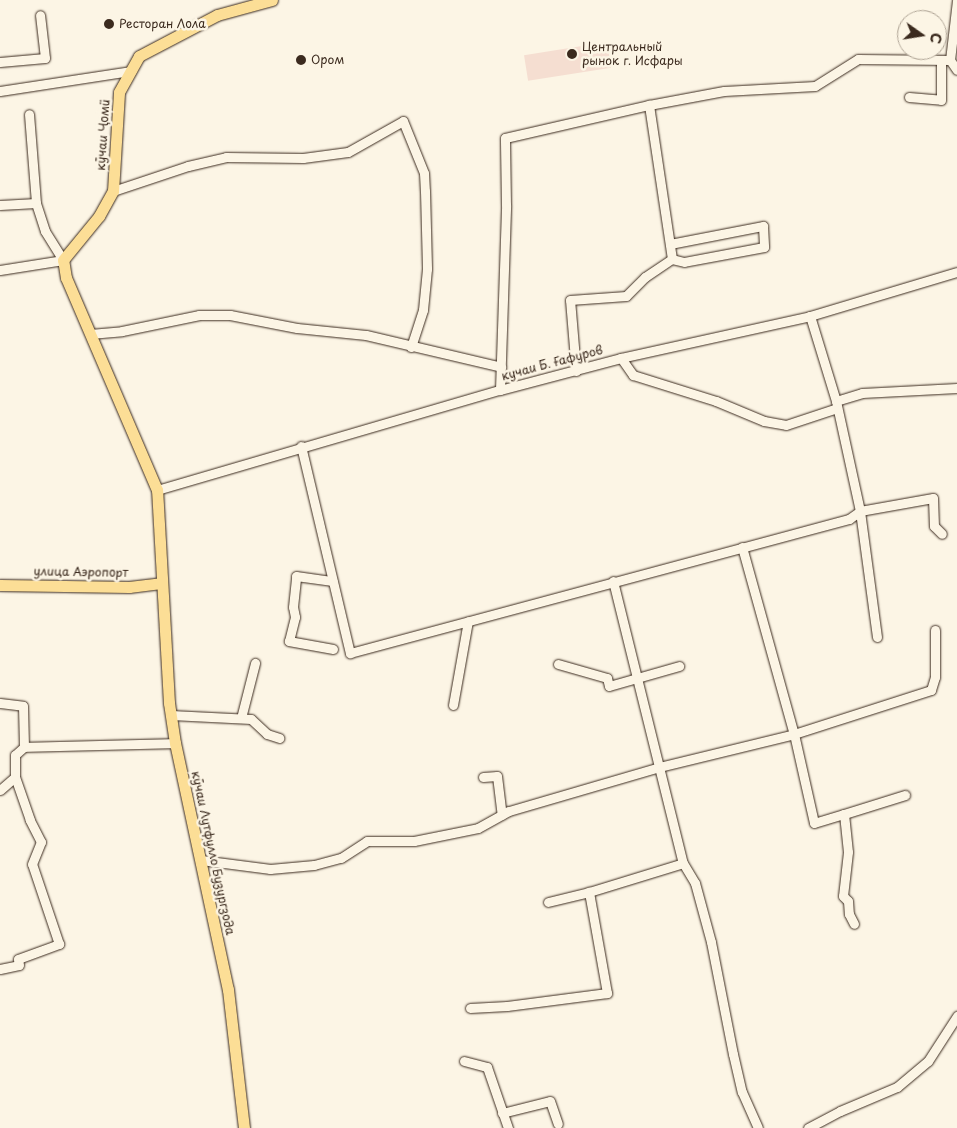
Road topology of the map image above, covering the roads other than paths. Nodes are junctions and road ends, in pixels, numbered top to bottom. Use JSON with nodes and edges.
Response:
{"nodes":[{"id":1,"x":272,"y":0,"type":"edge"},
{"id":2,"x":957,"y":0,"type":"edge"},
{"id":3,"x":40,"y":15,"type":"dead end"},
{"id":4,"x":947,"y":50,"type":"edge"},
{"id":5,"x":897,"y":59,"type":"edge"},
{"id":6,"x":945,"y":60,"type":"joint"},
{"id":7,"x":0,"y":62,"type":"edge"},
{"id":8,"x":957,"y":70,"type":"edge"},
{"id":9,"x":131,"y":71,"type":"junction"},
{"id":10,"x":0,"y":91,"type":"edge"},
{"id":11,"x":909,"y":97,"type":"dead end"},
{"id":12,"x":649,"y":105,"type":"junction"},
{"id":13,"x":30,"y":114,"type":"dead end"},
{"id":14,"x":113,"y":191,"type":"junction"},
{"id":15,"x":36,"y":203,"type":"junction"},
{"id":16,"x":0,"y":206,"type":"edge"},
{"id":17,"x":670,"y":244,"type":"junction"},
{"id":18,"x":672,"y":259,"type":"junction"},
{"id":19,"x":63,"y":260,"type":"junction"},
{"id":20,"x":0,"y":270,"type":"edge"},
{"id":21,"x":957,"y":272,"type":"edge"},
{"id":22,"x":810,"y":316,"type":"junction"},
{"id":23,"x":90,"y":334,"type":"junction"},
{"id":24,"x":411,"y":346,"type":"junction"},
{"id":25,"x":622,"y":358,"type":"junction"},
{"id":26,"x":501,"y":367,"type":"junction"},
{"id":27,"x":576,"y":371,"type":"junction"},
{"id":28,"x":957,"y":388,"type":"edge"},
{"id":29,"x":500,"y":390,"type":"junction"},
{"id":30,"x":837,"y":405,"type":"junction"},
{"id":31,"x":301,"y":446,"type":"junction"},
{"id":32,"x":157,"y":490,"type":"junction"},
{"id":33,"x":860,"y":511,"type":"junction"},
{"id":34,"x":942,"y":534,"type":"dead end"},
{"id":35,"x":742,"y":547,"type":"junction"},
{"id":36,"x":333,"y":581,"type":"junction"},
{"id":37,"x":613,"y":581,"type":"junction"},
{"id":38,"x":161,"y":583,"type":"junction"},
{"id":39,"x":0,"y":585,"type":"edge"},
{"id":40,"x":468,"y":621,"type":"junction"},
{"id":41,"x":936,"y":630,"type":"dead end"},
{"id":42,"x":877,"y":637,"type":"dead end"},
{"id":43,"x":333,"y":649,"type":"dead end"},
{"id":44,"x":255,"y":663,"type":"dead end"},
{"id":45,"x":558,"y":664,"type":"dead end"},
{"id":46,"x":679,"y":666,"type":"dead end"},
{"id":47,"x":638,"y":678,"type":"junction"},
{"id":48,"x":0,"y":703,"type":"edge"},
{"id":49,"x":453,"y":705,"type":"dead end"},
{"id":50,"x":171,"y":715,"type":"junction"},
{"id":51,"x":241,"y":718,"type":"junction"},
{"id":52,"x":794,"y":734,"type":"junction"},
{"id":53,"x":279,"y":738,"type":"dead end"},
{"id":54,"x":175,"y":743,"type":"junction"},
{"id":55,"x":24,"y":747,"type":"junction"},
{"id":56,"x":659,"y":767,"type":"junction"},
{"id":57,"x":15,"y":777,"type":"junction"},
{"id":58,"x":483,"y":777,"type":"dead end"},
{"id":59,"x":0,"y":790,"type":"edge"},
{"id":60,"x":905,"y":796,"type":"dead end"},
{"id":61,"x":502,"y":814,"type":"junction"},
{"id":62,"x":844,"y":814,"type":"junction"},
{"id":63,"x":201,"y":860,"type":"junction"},
{"id":64,"x":684,"y":864,"type":"junction"},
{"id":65,"x":589,"y":892,"type":"junction"},
{"id":66,"x":548,"y":902,"type":"dead end"},
{"id":67,"x":854,"y":924,"type":"dead end"},
{"id":68,"x":0,"y":969,"type":"edge"},
{"id":69,"x":470,"y":1008,"type":"dead end"},
{"id":70,"x":957,"y":1016,"type":"edge"},
{"id":71,"x":464,"y":1061,"type":"dead end"},
{"id":72,"x":502,"y":1113,"type":"junction"},
{"id":73,"x":558,"y":1124,"type":"dead end"},
{"id":74,"x":244,"y":1128,"type":"edge"},
{"id":75,"x":508,"y":1128,"type":"edge"},
{"id":76,"x":758,"y":1128,"type":"edge"},
{"id":77,"x":808,"y":1128,"type":"edge"}],
"edges":[{"from":1,"to":9,"type":"main road","name":"кӯчаи Ҷомӣ"},
{"from":2,"to":4,"type":"street"},
{"from":3,"to":7,"type":"street"},
{"from":5,"to":12,"type":"street"},
{"from":6,"to":8,"type":"street"},
{"from":6,"to":11,"type":"street"},
{"from":9,"to":10,"type":"street"},
{"from":9,"to":14,"type":"main road","name":"кӯчаи Ҷомӣ"},
{"from":12,"to":17,"type":"street"},
{"from":12,"to":26,"type":"street"},
{"from":13,"to":15,"type":"street"},
{"from":14,"to":19,"type":"main road","name":"кӯчаи Ҷомӣ"},
{"from":14,"to":24,"type":"street"},
{"from":15,"to":16,"type":"street"},
{"from":15,"to":19,"type":"street"},
{"from":17,"to":18,"type":"street"},
{"from":17,"to":18,"type":"street"},
{"from":18,"to":27,"type":"street"},
{"from":19,"to":20,"type":"street"},
{"from":19,"to":23,"type":"main road"},
{"from":21,"to":22,"type":"street","name":"кучаи Б. Ғафуров"},
{"from":22,"to":25,"type":"street","name":"кучаи Б. Ғафуров"},
{"from":22,"to":30,"type":"street"},
{"from":23,"to":24,"type":"street"},
{"from":23,"to":32,"type":"main road"},
{"from":24,"to":26,"type":"street"},
{"from":25,"to":27,"type":"street","name":"кучаи Б. Ғафуров"},
{"from":25,"to":30,"type":"street"},
{"from":26,"to":29,"type":"street"},
{"from":27,"to":29,"type":"street","name":"кучаи Б. Ғафуров"},
{"from":28,"to":30,"type":"street"},
{"from":29,"to":31,"type":"street","name":"кучаи Б. Ғафуров"},
{"from":30,"to":33,"type":"street"},
{"from":31,"to":32,"type":"street","name":"кучаи Б. Ғафуров"},
{"from":31,"to":36,"type":"street"},
{"from":32,"to":38,"type":"main road","name":"кӯчаи Лутфулло Бузургзода"},
{"from":33,"to":34,"type":"street"},
{"from":33,"to":35,"type":"street"},
{"from":33,"to":42,"type":"street"},
{"from":35,"to":37,"type":"street"},
{"from":35,"to":52,"type":"street"},
{"from":36,"to":40,"type":"street"},
{"from":36,"to":43,"type":"street"},
{"from":37,"to":40,"type":"street"},
{"from":37,"to":47,"type":"street"},
{"from":38,"to":39,"type":"main road","name":"улица Аэропорт"},
{"from":38,"to":50,"type":"main road","name":"кӯчаи Лутфулло Бузургзода"},
{"from":40,"to":49,"type":"street"},
{"from":41,"to":52,"type":"street"},
{"from":44,"to":51,"type":"street"},
{"from":45,"to":47,"type":"street"},
{"from":46,"to":47,"type":"street"},
{"from":47,"to":56,"type":"street"},
{"from":48,"to":55,"type":"street"},
{"from":50,"to":51,"type":"street"},
{"from":50,"to":54,"type":"main road","name":"кӯчаи Лутфулло Бузургзода"},
{"from":51,"to":53,"type":"street"},
{"from":52,"to":56,"type":"street"},
{"from":52,"to":62,"type":"street"},
{"from":54,"to":55,"type":"street"},
{"from":54,"to":63,"type":"main road","name":"кӯчаи Лутфулло Бузургзода"},
{"from":55,"to":57,"type":"street"},
{"from":56,"to":61,"type":"street"},
{"from":56,"to":64,"type":"street"},
{"from":57,"to":59,"type":"street"},
{"from":57,"to":68,"type":"street"},
{"from":58,"to":61,"type":"street"},
{"from":60,"to":62,"type":"street"},
{"from":61,"to":63,"type":"street"},
{"from":62,"to":67,"type":"street"},
{"from":63,"to":74,"type":"main road","name":"кӯчаи Лутфулло Бузургзода"},
{"from":64,"to":65,"type":"street"},
{"from":64,"to":76,"type":"street"},
{"from":65,"to":66,"type":"street"},
{"from":65,"to":69,"type":"street"},
{"from":70,"to":77,"type":"street"},
{"from":71,"to":72,"type":"street"},
{"from":72,"to":73,"type":"street"},
{"from":72,"to":75,"type":"street"}]}
